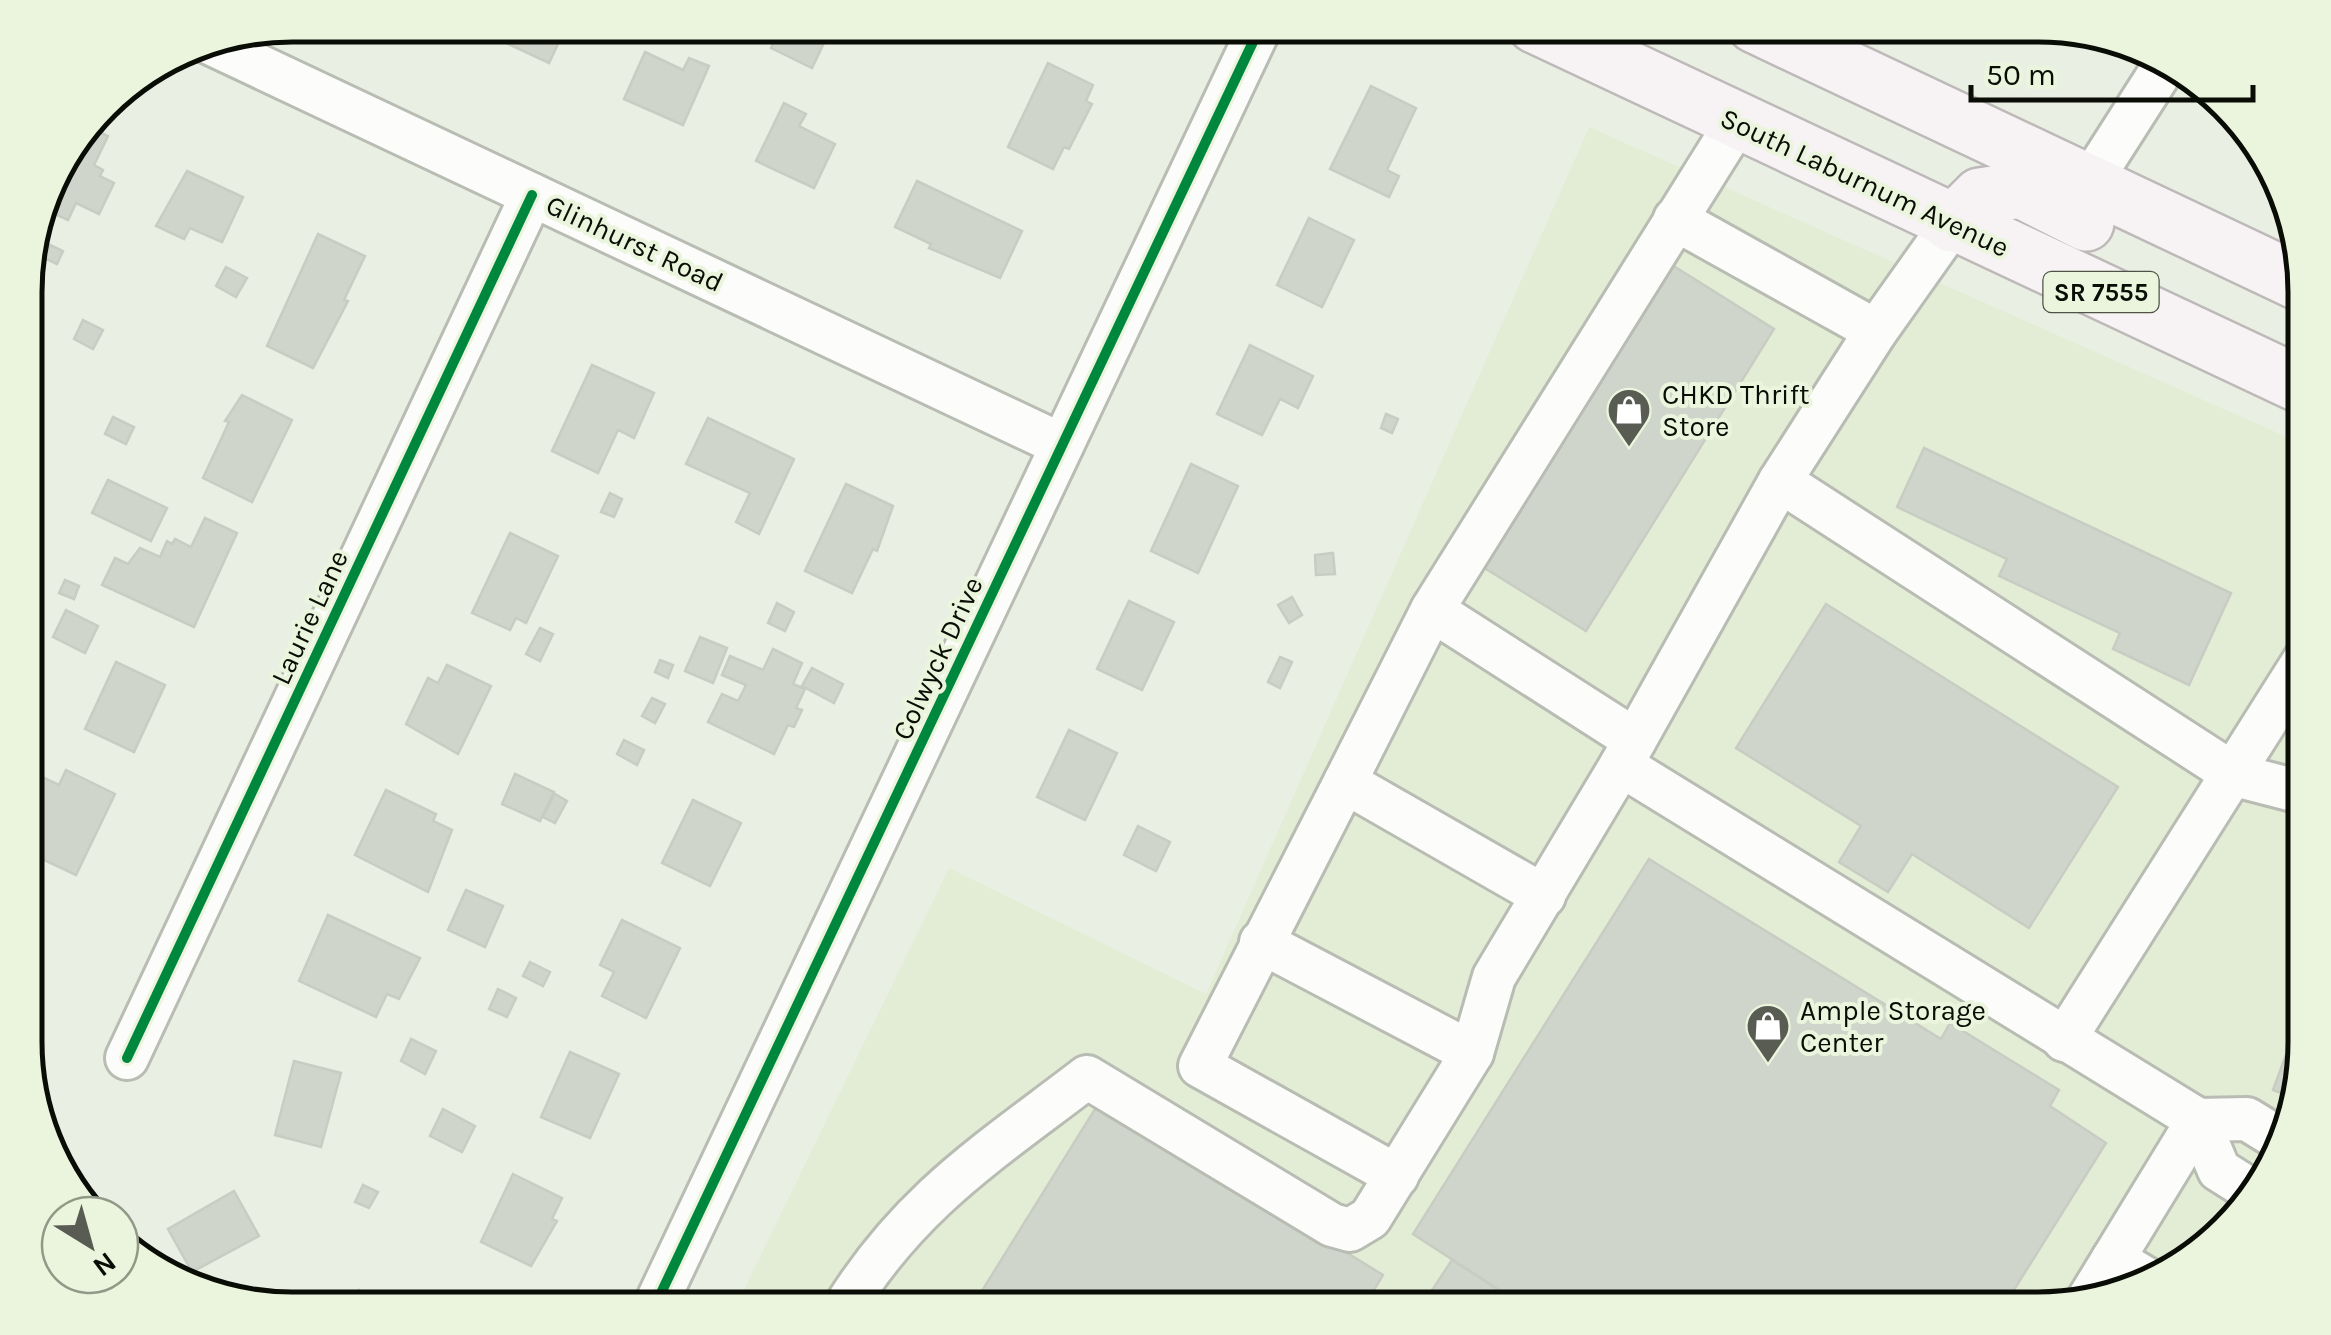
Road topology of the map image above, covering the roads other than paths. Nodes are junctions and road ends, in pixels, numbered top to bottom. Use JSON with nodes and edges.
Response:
{"nodes":[{"id":1,"x":1253,"y":42,"type":"edge"},
{"id":2,"x":1571,"y":42,"type":"edge"},
{"id":3,"x":1792,"y":42,"type":"edge"},
{"id":4,"x":228,"y":51,"type":"edge"},
{"id":5,"x":2159,"y":74,"type":"edge"},
{"id":6,"x":1737,"y":122,"type":"junction"},
{"id":7,"x":2090,"y":182,"type":"junction"},
{"id":8,"x":532,"y":195,"type":"junction"},
{"id":9,"x":2152,"y":212,"type":"junction"},
{"id":10,"x":1676,"y":219,"type":"junction"},
{"id":11,"x":1952,"y":224,"type":"junction"},
{"id":12,"x":2288,"y":276,"type":"edge"},
{"id":13,"x":1876,"y":331,"type":"junction"},
{"id":14,"x":2288,"y":379,"type":"edge"},
{"id":15,"x":1062,"y":445,"type":"junction"},
{"id":16,"x":1780,"y":481,"type":"junction"},
{"id":17,"x":1432,"y":610,"type":"junction"},
{"id":18,"x":2288,"y":688,"type":"edge"},
{"id":19,"x":1628,"y":753,"type":"junction"},
{"id":20,"x":2235,"y":775,"type":"junction"},
{"id":21,"x":1345,"y":782,"type":"junction"},
{"id":22,"x":2288,"y":789,"type":"edge"},
{"id":23,"x":1544,"y":896,"type":"junction"},
{"id":24,"x":1262,"y":942,"type":"junction"},
{"id":25,"x":2064,"y":1040,"type":"junction"},
{"id":26,"x":1472,"y":1053,"type":"junction"},
{"id":27,"x":126,"y":1058,"type":"dead end"},
{"id":28,"x":2198,"y":1120,"type":"junction"},
{"id":29,"x":2271,"y":1133,"type":"edge"},
{"id":30,"x":1396,"y":1176,"type":"junction"},
{"id":31,"x":2243,"y":1185,"type":"edge"},
{"id":32,"x":2113,"y":1259,"type":"junction"},
{"id":33,"x":2135,"y":1272,"type":"edge"},
{"id":34,"x":2097,"y":1285,"type":"edge"},
{"id":35,"x":662,"y":1292,"type":"edge"},
{"id":36,"x":854,"y":1292,"type":"edge"}],
"edges":[{"from":1,"to":15,"type":"street","name":"Colwyck Drive"},
{"from":2,"to":6,"type":"main road","name":"South Laburnum Avenue"},
{"from":3,"to":7,"type":"main road"},
{"from":4,"to":8,"type":"street","name":"Glinhurst Road"},
{"from":5,"to":7,"type":"street"},
{"from":6,"to":10,"type":"street"},
{"from":6,"to":11,"type":"main road","name":"South Laburnum Avenue"},
{"from":7,"to":9,"type":"main road"},
{"from":8,"to":15,"type":"street","name":"Glinhurst Road"},
{"from":8,"to":27,"type":"street","name":"Laurie Lane"},
{"from":9,"to":11,"type":"main road"},
{"from":9,"to":12,"type":"main road"},
{"from":10,"to":13,"type":"street"},
{"from":10,"to":17,"type":"street"},
{"from":11,"to":13,"type":"street"},
{"from":11,"to":14,"type":"main road","name":"South Laburnum Avenue","number":"SR 7555"},
{"from":13,"to":16,"type":"street"},
{"from":15,"to":35,"type":"street","name":"Colwyck Drive"},
{"from":16,"to":19,"type":"street"},
{"from":16,"to":20,"type":"street"},
{"from":17,"to":19,"type":"street"},
{"from":17,"to":21,"type":"street"},
{"from":18,"to":20,"type":"street"},
{"from":19,"to":23,"type":"street"},
{"from":19,"to":25,"type":"street"},
{"from":20,"to":22,"type":"street"},
{"from":20,"to":25,"type":"street"},
{"from":21,"to":23,"type":"street"},
{"from":21,"to":24,"type":"street"},
{"from":23,"to":26,"type":"street"},
{"from":24,"to":26,"type":"street"},
{"from":24,"to":30,"type":"street"},
{"from":25,"to":28,"type":"street"},
{"from":26,"to":30,"type":"street"},
{"from":28,"to":29,"type":"street"},
{"from":28,"to":31,"type":"street"},
{"from":28,"to":32,"type":"street"},
{"from":30,"to":36,"type":"street"},
{"from":32,"to":33,"type":"street"},
{"from":32,"to":34,"type":"street"}]}
